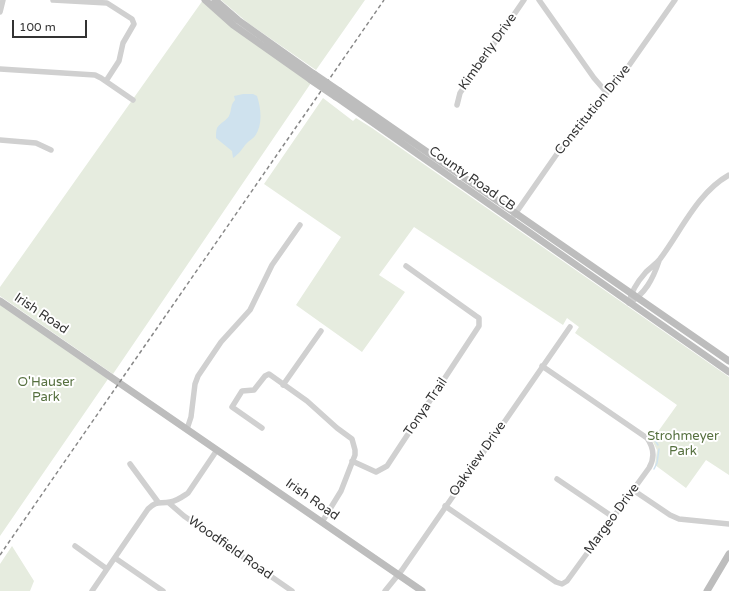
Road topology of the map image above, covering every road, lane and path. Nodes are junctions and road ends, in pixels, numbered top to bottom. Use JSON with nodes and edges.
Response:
{"nodes":[{"id":1,"x":3,"y":0,"type":"edge"},
{"id":2,"x":53,"y":0,"type":"edge"},
{"id":3,"x":206,"y":0,"type":"edge"},
{"id":4,"x":215,"y":0,"type":"edge"},
{"id":5,"x":524,"y":0,"type":"edge"},
{"id":6,"x":539,"y":0,"type":"edge"},
{"id":7,"x":675,"y":0,"type":"edge"},
{"id":8,"x":0,"y":12,"type":"edge"},
{"id":9,"x":0,"y":69,"type":"edge"},
{"id":10,"x":313,"y":77,"type":"junction"},
{"id":11,"x":106,"y":82,"type":"junction"},
{"id":12,"x":607,"y":93,"type":"junction"},
{"id":13,"x":337,"y":94,"type":"junction"},
{"id":14,"x":133,"y":100,"type":"dead end"},
{"id":15,"x":458,"y":105,"type":"dead end"},
{"id":16,"x":0,"y":140,"type":"edge"},
{"id":17,"x":51,"y":150,"type":"dead end"},
{"id":18,"x":729,"y":175,"type":"edge"},
{"id":19,"x":516,"y":213,"type":"junction"},
{"id":20,"x":511,"y":220,"type":"junction"},
{"id":21,"x":300,"y":225,"type":"dead end"},
{"id":22,"x":659,"y":261,"type":"junction"},
{"id":23,"x":406,"y":266,"type":"dead end"},
{"id":24,"x":631,"y":293,"type":"junction"},
{"id":25,"x":639,"y":298,"type":"junction"},
{"id":26,"x":0,"y":301,"type":"edge"},
{"id":27,"x":629,"y":303,"type":"junction"},
{"id":28,"x":570,"y":327,"type":"dead end"},
{"id":29,"x":321,"y":331,"type":"dead end"},
{"id":30,"x":729,"y":361,"type":"edge"},
{"id":31,"x":542,"y":366,"type":"junction"},
{"id":32,"x":729,"y":372,"type":"edge"},
{"id":33,"x":283,"y":385,"type":"junction"},
{"id":34,"x":262,"y":428,"type":"dead end"},
{"id":35,"x":187,"y":429,"type":"junction"},
{"id":36,"x":217,"y":450,"type":"junction"},
{"id":37,"x":352,"y":462,"type":"junction"},
{"id":38,"x":130,"y":464,"type":"dead end"},
{"id":39,"x":557,"y":479,"type":"dead end"},
{"id":40,"x":633,"y":490,"type":"junction"},
{"id":41,"x":158,"y":502,"type":"junction"},
{"id":42,"x":169,"y":503,"type":"junction"},
{"id":43,"x":445,"y":506,"type":"junction"},
{"id":44,"x":613,"y":518,"type":"junction"},
{"id":45,"x":322,"y":522,"type":"junction"},
{"id":46,"x":729,"y":524,"type":"edge"},
{"id":47,"x":75,"y":546,"type":"dead end"},
{"id":48,"x":729,"y":554,"type":"edge"},
{"id":49,"x":115,"y":558,"type":"junction"},
{"id":50,"x":729,"y":564,"type":"edge"},
{"id":51,"x":107,"y":569,"type":"junction"},
{"id":52,"x":398,"y":574,"type":"junction"},
{"id":53,"x":708,"y":589,"type":"edge"},
{"id":54,"x":92,"y":591,"type":"edge"},
{"id":55,"x":164,"y":591,"type":"edge"},
{"id":56,"x":292,"y":591,"type":"edge"},
{"id":57,"x":385,"y":591,"type":"edge"},
{"id":58,"x":422,"y":591,"type":"edge"}],
"edges":[{"from":1,"to":8,"type":"street"},
{"from":2,"to":11,"type":"street"},
{"from":3,"to":10,"type":"main road","name":"County Road CB"},
{"from":4,"to":10,"type":"main road","name":"County Road CB"},
{"from":5,"to":15,"type":"street","name":"Kimberly Drive"},
{"from":6,"to":12,"type":"street"},
{"from":7,"to":12,"type":"street","name":"Constitution Drive"},
{"from":9,"to":11,"type":"street"},
{"from":10,"to":13,"type":"main road","name":"County Road CB","bridge":true},
{"from":11,"to":14,"type":"street"},
{"from":12,"to":19,"type":"street","name":"Constitution Drive"},
{"from":13,"to":19,"type":"main road","name":"County Road CB"},
{"from":13,"to":20,"type":"main road","name":"County Road CB"},
{"from":16,"to":17,"type":"street"},
{"from":18,"to":22,"type":"street"},
{"from":19,"to":20,"type":"street","name":"Constitution Drive"},
{"from":19,"to":24,"type":"main road","name":"County Road CB"},
{"from":20,"to":27,"type":"main road","name":"County Road CB"},
{"from":21,"to":35,"type":"street"},
{"from":22,"to":24,"type":"street"},
{"from":22,"to":25,"type":"street"},
{"from":23,"to":37,"type":"street","name":"Tonya Trail"},
{"from":24,"to":25,"type":"main road","name":"County Road CB"},
{"from":24,"to":27,"type":"street"},
{"from":25,"to":27,"type":"street"},
{"from":25,"to":30,"type":"main road","name":"County Road CB"},
{"from":26,"to":35,"type":"main road","name":"Irish Road"},
{"from":27,"to":32,"type":"main road","name":"County Road CB"},
{"from":28,"to":31,"type":"street","name":"Oakview Drive"},
{"from":29,"to":33,"type":"street"},
{"from":31,"to":40,"type":"street","name":"Margeo Drive"},
{"from":31,"to":43,"type":"street","name":"Oakview Drive"},
{"from":33,"to":34,"type":"street"},
{"from":33,"to":37,"type":"street"},
{"from":35,"to":36,"type":"main road","name":"Irish Road"},
{"from":36,"to":42,"type":"street"},
{"from":36,"to":45,"type":"main road","name":"Irish Road"},
{"from":37,"to":45,"type":"street"},
{"from":38,"to":41,"type":"street"},
{"from":39,"to":44,"type":"street"},
{"from":40,"to":44,"type":"street","name":"Margeo Drive"},
{"from":40,"to":46,"type":"street"},
{"from":41,"to":42,"type":"street"},
{"from":41,"to":49,"type":"street"},
{"from":42,"to":56,"type":"street","name":"Woodfield Road"},
{"from":43,"to":44,"type":"street","name":"Margeo Drive"},
{"from":43,"to":52,"type":"street","name":"Oakview Drive"},
{"from":45,"to":52,"type":"main road","name":"Irish Road"},
{"from":47,"to":51,"type":"street"},
{"from":48,"to":53,"type":"main road"},
{"from":49,"to":51,"type":"street"},
{"from":49,"to":55,"type":"street"},
{"from":50,"to":53,"type":"main road"},
{"from":51,"to":54,"type":"street"},
{"from":52,"to":57,"type":"street","name":"Oakview Drive"},
{"from":52,"to":58,"type":"main road","name":"Irish Road"}]}
